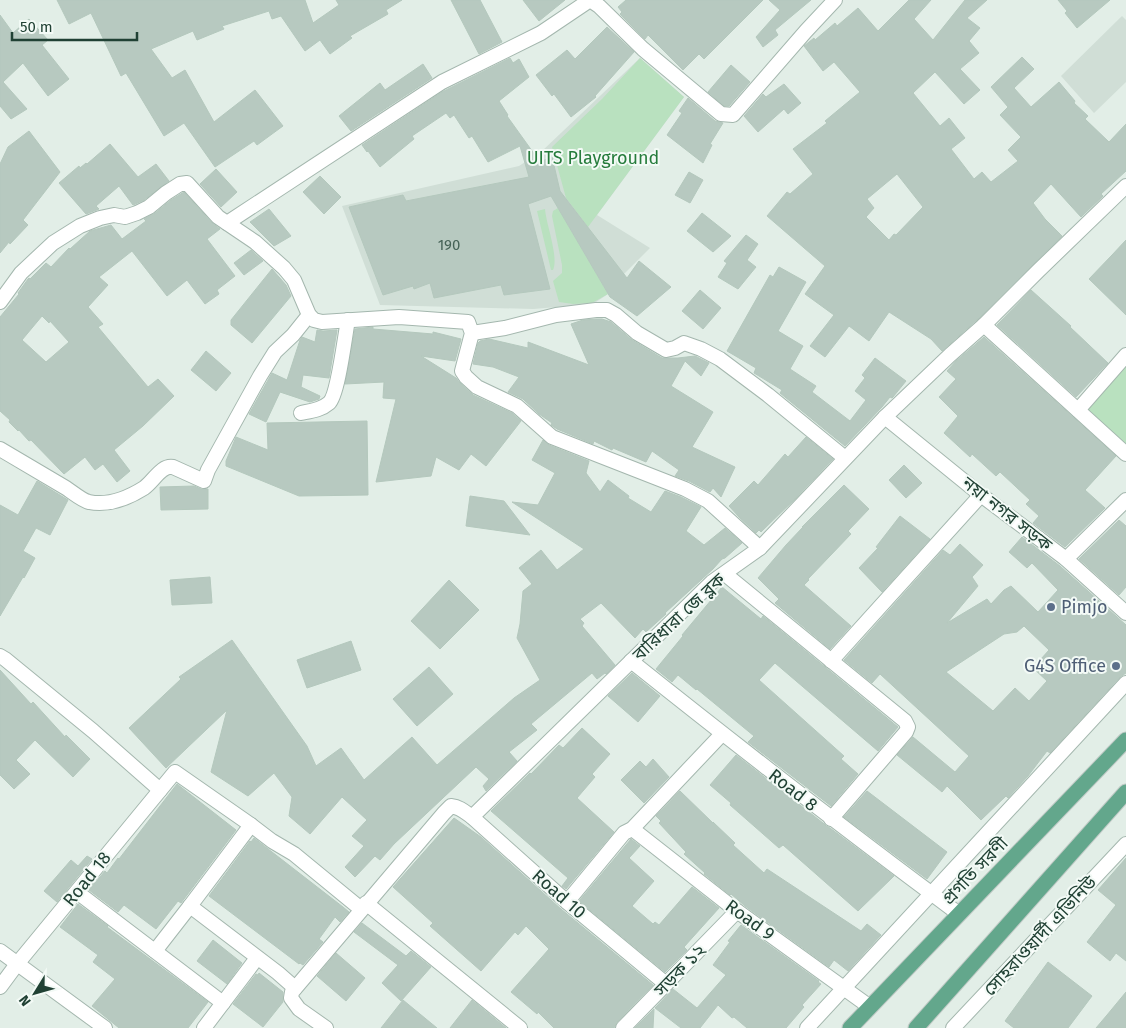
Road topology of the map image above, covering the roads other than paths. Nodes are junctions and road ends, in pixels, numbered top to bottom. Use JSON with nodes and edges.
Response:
{"nodes":[{"id":1,"x":835,"y":0,"type":"edge"},
{"id":2,"x":602,"y":3,"type":"edge"},
{"id":3,"x":1126,"y":186,"type":"edge"},
{"id":4,"x":227,"y":223,"type":"junction"},
{"id":5,"x":0,"y":302,"type":"edge"},
{"id":6,"x":309,"y":314,"type":"junction"},
{"id":7,"x":348,"y":320,"type":"junction"},
{"id":8,"x":984,"y":325,"type":"junction"},
{"id":9,"x":472,"y":333,"type":"junction"},
{"id":10,"x":1126,"y":355,"type":"edge"},
{"id":11,"x":1078,"y":410,"type":"junction"},
{"id":12,"x":301,"y":414,"type":"dead end"},
{"id":13,"x":886,"y":417,"type":"junction"},
{"id":14,"x":0,"y":449,"type":"edge"},
{"id":15,"x":1126,"y":454,"type":"edge"},
{"id":16,"x":845,"y":458,"type":"junction"},
{"id":17,"x":981,"y":495,"type":"junction"},
{"id":18,"x":1126,"y":500,"type":"edge"},
{"id":19,"x":760,"y":548,"type":"junction"},
{"id":20,"x":1066,"y":559,"type":"junction"},
{"id":21,"x":725,"y":574,"type":"junction"},
{"id":22,"x":1126,"y":613,"type":"edge"},
{"id":23,"x":0,"y":656,"type":"edge"},
{"id":24,"x":631,"y":661,"type":"junction"},
{"id":25,"x":832,"y":662,"type":"junction"},
{"id":26,"x":1126,"y":683,"type":"edge"},
{"id":27,"x":722,"y":734,"type":"junction"},
{"id":28,"x":1126,"y":740,"type":"edge"},
{"id":29,"x":160,"y":790,"type":"junction"},
{"id":30,"x":1126,"y":792,"type":"edge"},
{"id":31,"x":472,"y":817,"type":"junction"},
{"id":32,"x":831,"y":819,"type":"junction"},
{"id":33,"x":251,"y":825,"type":"junction"},
{"id":34,"x":632,"y":829,"type":"junction"},
{"id":35,"x":1126,"y":844,"type":"edge"},
{"id":36,"x":76,"y":892,"type":"junction"},
{"id":37,"x":931,"y":894,"type":"junction"},
{"id":38,"x":567,"y":902,"type":"junction"},
{"id":39,"x":190,"y":906,"type":"junction"},
{"id":40,"x":364,"y":906,"type":"junction"},
{"id":41,"x":737,"y":911,"type":"junction"},
{"id":42,"x":959,"y":914,"type":"junction"},
{"id":43,"x":0,"y":951,"type":"edge"},
{"id":44,"x":155,"y":951,"type":"junction"},
{"id":45,"x":257,"y":958,"type":"junction"},
{"id":46,"x":17,"y":964,"type":"junction"},
{"id":47,"x":666,"y":984,"type":"junction"},
{"id":48,"x":0,"y":987,"type":"edge"},
{"id":49,"x":294,"y":988,"type":"junction"},
{"id":50,"x":844,"y":988,"type":"junction"},
{"id":51,"x":223,"y":1003,"type":"junction"},
{"id":52,"x":870,"y":1007,"type":"junction"},
{"id":53,"x":321,"y":1027,"type":"edge"},
{"id":54,"x":104,"y":1028,"type":"edge"},
{"id":55,"x":204,"y":1028,"type":"edge"},
{"id":56,"x":520,"y":1028,"type":"edge"},
{"id":57,"x":623,"y":1028,"type":"edge"},
{"id":58,"x":807,"y":1028,"type":"edge"},
{"id":59,"x":850,"y":1028,"type":"edge"},
{"id":60,"x":916,"y":1028,"type":"edge"},
{"id":61,"x":953,"y":1028,"type":"edge"}],
"edges":[{"from":1,"to":2,"type":"street"},
{"from":2,"to":4,"type":"street"},
{"from":3,"to":8,"type":"street","name":"বারিধারা জে ব্লক"},
{"from":4,"to":5,"type":"street"},
{"from":4,"to":6,"type":"street"},
{"from":6,"to":7,"type":"street"},
{"from":6,"to":14,"type":"street"},
{"from":7,"to":9,"type":"street"},
{"from":7,"to":12,"type":"street"},
{"from":8,"to":11,"type":"street"},
{"from":8,"to":13,"type":"street","name":"বারিধারা জে ব্লক"},
{"from":9,"to":16,"type":"street"},
{"from":9,"to":19,"type":"street"},
{"from":10,"to":11,"type":"street"},
{"from":11,"to":15,"type":"street"},
{"from":13,"to":16,"type":"street","name":"বারিধারা জে ব্লক"},
{"from":13,"to":17,"type":"street","name":"নয়া নগর সড়ক"},
{"from":16,"to":19,"type":"street","name":"বারিধারা জে ব্লক"},
{"from":17,"to":20,"type":"street","name":"নয়া নগর সড়ক"},
{"from":17,"to":25,"type":"street"},
{"from":18,"to":20,"type":"street"},
{"from":19,"to":21,"type":"street","name":"বারিধারা জে ব্লক"},
{"from":20,"to":22,"type":"street","name":"নয়া নগর সড়ক"},
{"from":21,"to":24,"type":"street","name":"বারিধারা জে ব্লক"},
{"from":21,"to":25,"type":"street"},
{"from":23,"to":29,"type":"street"},
{"from":24,"to":27,"type":"street","name":"Road 8"},
{"from":24,"to":31,"type":"street","name":"বারিধারা জে ব্লক"},
{"from":25,"to":32,"type":"street"},
{"from":26,"to":37,"type":"street"},
{"from":27,"to":32,"type":"street","name":"Road 8"},
{"from":27,"to":34,"type":"street"},
{"from":28,"to":42,"type":"main road","name":"প্রগতি সরণী"},
{"from":29,"to":33,"type":"street","name":"Road 18"},
{"from":29,"to":36,"type":"street","name":"Road 18"},
{"from":30,"to":60,"type":"main road"},
{"from":31,"to":38,"type":"street","name":"Road 10"},
{"from":31,"to":40,"type":"street","name":"Road 10"},
{"from":32,"to":37,"type":"street","name":"Road 8"},
{"from":33,"to":39,"type":"street"},
{"from":33,"to":40,"type":"street"},
{"from":34,"to":38,"type":"street"},
{"from":34,"to":41,"type":"street","name":"Road 9"},
{"from":35,"to":61,"type":"street","name":"সোহরাওয়ার্দী এভিনিউ"},
{"from":36,"to":44,"type":"street"},
{"from":36,"to":46,"type":"street","name":"Road 18"},
{"from":37,"to":42,"type":"street","name":"Road 8"},
{"from":37,"to":50,"type":"street"},
{"from":38,"to":47,"type":"street","name":"Road 10"},
{"from":39,"to":44,"type":"street"},
{"from":39,"to":45,"type":"street"},
{"from":40,"to":49,"type":"street"},
{"from":40,"to":56,"type":"street"},
{"from":41,"to":47,"type":"street","name":"সড়ক ১২"},
{"from":41,"to":50,"type":"street","name":"Road 9"},
{"from":42,"to":52,"type":"main road","name":"প্রগতি সরণী"},
{"from":43,"to":46,"type":"street"},
{"from":44,"to":51,"type":"street"},
{"from":45,"to":49,"type":"street"},
{"from":45,"to":51,"type":"street"},
{"from":46,"to":48,"type":"street","name":"Road 18"},
{"from":46,"to":54,"type":"street"},
{"from":47,"to":57,"type":"street","name":"সড়ক ১২"},
{"from":49,"to":53,"type":"street"},
{"from":50,"to":52,"type":"street","name":"Road 9"},
{"from":50,"to":58,"type":"street"},
{"from":51,"to":55,"type":"street"},
{"from":52,"to":59,"type":"main road","name":"প্রগতি সরণী"}]}
